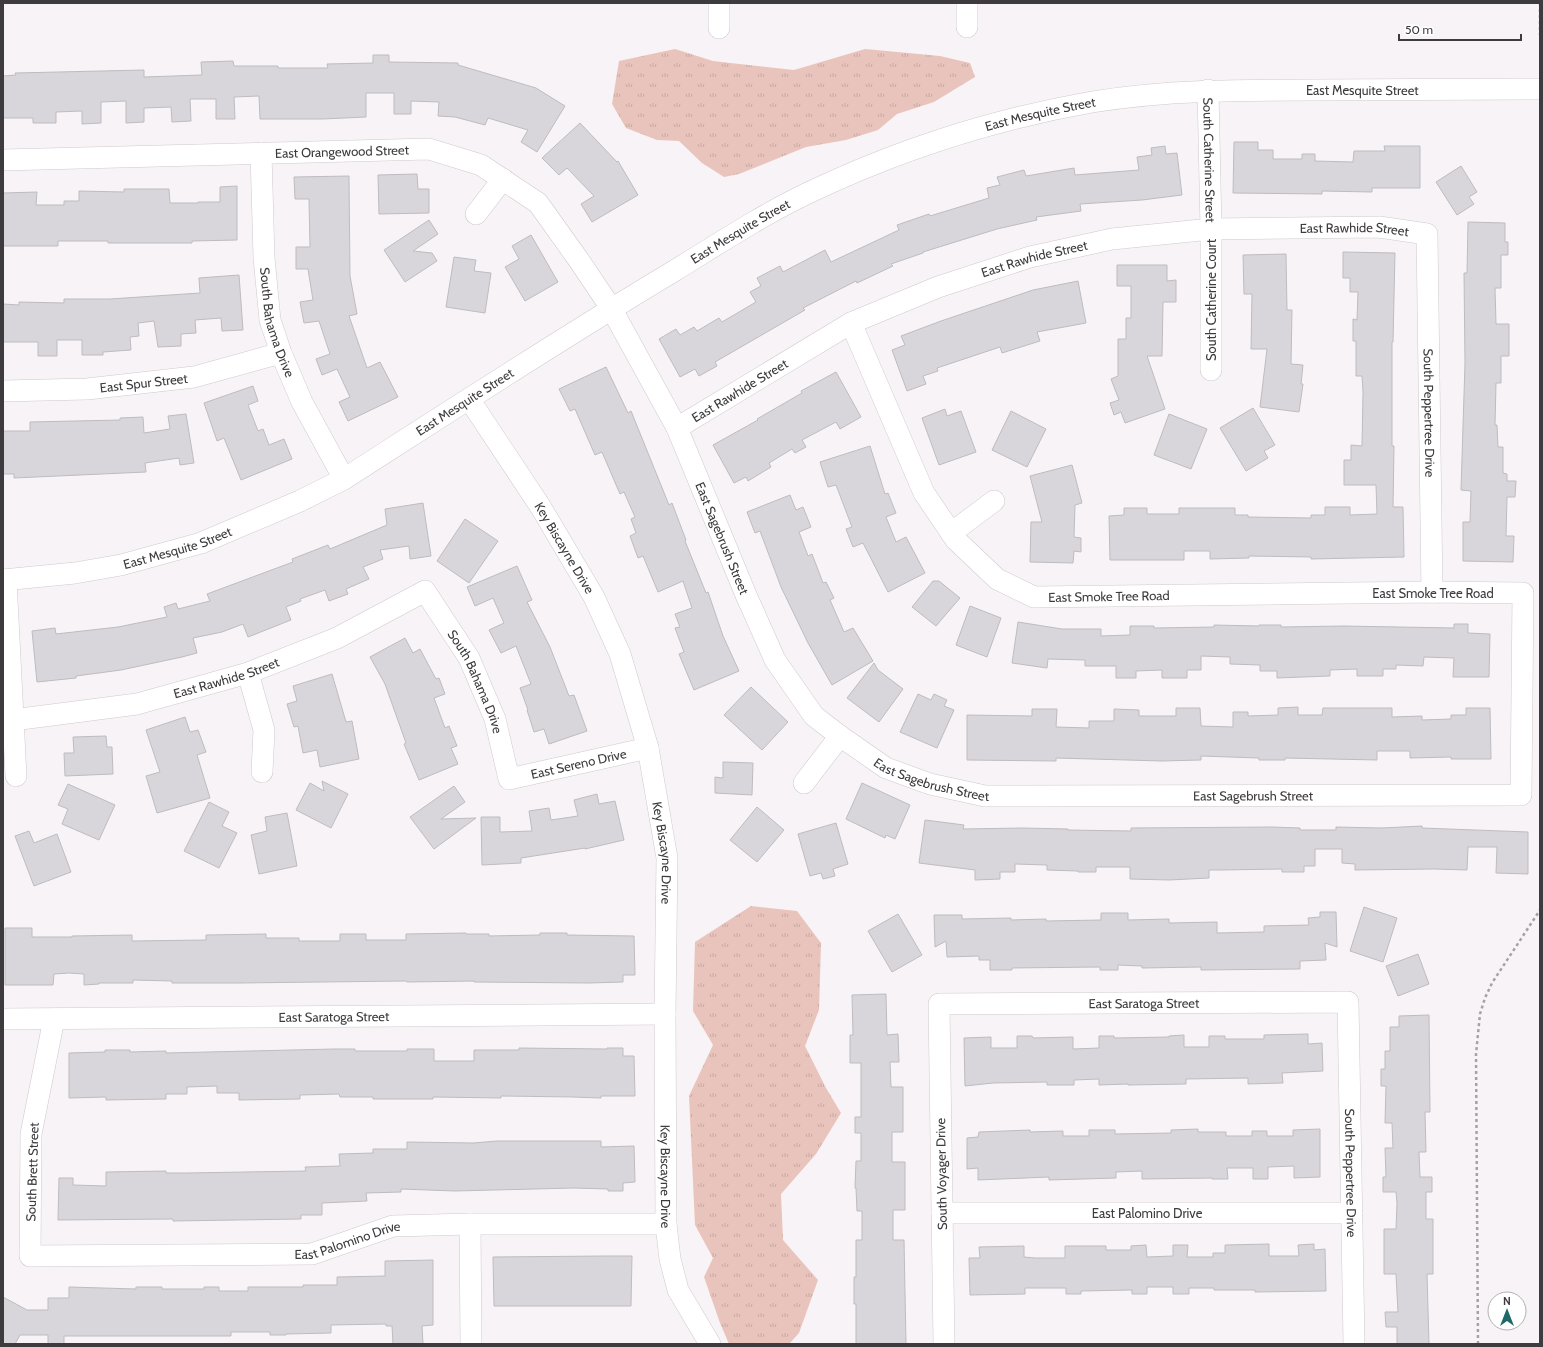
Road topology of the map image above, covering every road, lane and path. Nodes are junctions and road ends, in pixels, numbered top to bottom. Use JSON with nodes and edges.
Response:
{"nodes":[{"id":1,"x":719,"y":3,"type":"edge"},
{"id":2,"x":967,"y":3,"type":"edge"},
{"id":3,"x":1540,"y":3,"type":"edge"},
{"id":4,"x":967,"y":27,"type":"dead end"},
{"id":5,"x":719,"y":28,"type":"dead end"},
{"id":6,"x":1540,"y":35,"type":"edge"},
{"id":7,"x":1540,"y":89,"type":"edge"},
{"id":8,"x":1208,"y":90,"type":"junction"},
{"id":9,"x":261,"y":153,"type":"junction"},
{"id":10,"x":3,"y":160,"type":"edge"},
{"id":11,"x":503,"y":179,"type":"junction"},
{"id":12,"x":476,"y":214,"type":"dead end"},
{"id":13,"x":1211,"y":229,"type":"junction"},
{"id":14,"x":1427,"y":234,"type":"joint"},
{"id":15,"x":611,"y":308,"type":"junction"},
{"id":16,"x":851,"y":323,"type":"junction"},
{"id":17,"x":281,"y":353,"type":"junction"},
{"id":18,"x":1211,"y":370,"type":"dead end"},
{"id":19,"x":3,"y":391,"type":"edge"},
{"id":20,"x":469,"y":399,"type":"junction"},
{"id":21,"x":678,"y":428,"type":"junction"},
{"id":22,"x":344,"y":479,"type":"junction"},
{"id":23,"x":994,"y":501,"type":"dead end"},
{"id":24,"x":951,"y":533,"type":"junction"},
{"id":25,"x":5,"y":580,"type":"edge"},
{"id":26,"x":425,"y":591,"type":"joint"},
{"id":27,"x":1432,"y":592,"type":"junction"},
{"id":28,"x":248,"y":673,"type":"junction"},
{"id":29,"x":13,"y":720,"type":"junction"},
{"id":30,"x":840,"y":736,"type":"junction"},
{"id":31,"x":648,"y":748,"type":"junction"},
{"id":32,"x":262,"y":772,"type":"dead end"},
{"id":33,"x":16,"y":776,"type":"dead end"},
{"id":34,"x":509,"y":778,"type":"joint"},
{"id":35,"x":804,"y":783,"type":"dead end"},
{"id":36,"x":1521,"y":795,"type":"joint"},
{"id":37,"x":1540,"y":910,"type":"edge"},
{"id":38,"x":1348,"y":1002,"type":"joint"},
{"id":39,"x":939,"y":1004,"type":"joint"},
{"id":40,"x":665,"y":1014,"type":"junction"},
{"id":41,"x":54,"y":1018,"type":"junction"},
{"id":42,"x":3,"y":1019,"type":"edge"},
{"id":43,"x":942,"y":1213,"type":"junction"},
{"id":44,"x":1352,"y":1213,"type":"junction"},
{"id":45,"x":470,"y":1224,"type":"junction"},
{"id":46,"x":666,"y":1224,"type":"junction"},
{"id":47,"x":30,"y":1256,"type":"joint"},
{"id":48,"x":471,"y":1344,"type":"edge"},
{"id":49,"x":710,"y":1344,"type":"edge"},
{"id":50,"x":944,"y":1344,"type":"edge"},
{"id":51,"x":1354,"y":1344,"type":"edge"},
{"id":52,"x":1478,"y":1344,"type":"edge"}],
"edges":[{"from":1,"to":5,"type":"street"},
{"from":2,"to":4,"type":"street"},
{"from":3,"to":6,"type":"path"},
{"from":7,"to":8,"type":"street","name":"East Mesquite Street"},
{"from":8,"to":13,"type":"street","name":"South Catherine Street"},
{"from":8,"to":15,"type":"street","name":"East Mesquite Street"},
{"from":9,"to":10,"type":"street","name":"East Orangewood Street"},
{"from":9,"to":11,"type":"street","name":"East Orangewood Street"},
{"from":9,"to":17,"type":"street","name":"South Bahama Drive"},
{"from":11,"to":12,"type":"street"},
{"from":11,"to":15,"type":"street","name":"East Orangewood Street"},
{"from":13,"to":14,"type":"street","name":"East Rawhide Street"},
{"from":13,"to":16,"type":"street","name":"East Rawhide Street"},
{"from":13,"to":18,"type":"street","name":"South Catherine Court"},
{"from":14,"to":27,"type":"street","name":"South Peppertree Drive"},
{"from":15,"to":20,"type":"street","name":"East Mesquite Street"},
{"from":15,"to":21,"type":"street","name":"East Sagebrush Street"},
{"from":16,"to":21,"type":"street","name":"East Rawhide Street"},
{"from":16,"to":24,"type":"street","name":"East Smoke Tree Road"},
{"from":17,"to":19,"type":"street","name":"East Spur Street"},
{"from":17,"to":22,"type":"street","name":"South Bahama Drive"},
{"from":20,"to":22,"type":"street","name":"East Mesquite Street"},
{"from":20,"to":31,"type":"street","name":"Key Biscayne Drive"},
{"from":21,"to":30,"type":"street","name":"East Sagebrush Street"},
{"from":22,"to":25,"type":"street","name":"East Mesquite Street"},
{"from":23,"to":24,"type":"street"},
{"from":24,"to":27,"type":"street","name":"East Smoke Tree Road"},
{"from":25,"to":29,"type":"street"},
{"from":26,"to":28,"type":"street","name":"East Rawhide Street"},
{"from":26,"to":34,"type":"street","name":"South Bahama Drive"},
{"from":27,"to":36,"type":"street","name":"East Smoke Tree Road"},
{"from":28,"to":29,"type":"street","name":"East Rawhide Street"},
{"from":28,"to":32,"type":"street"},
{"from":29,"to":33,"type":"street"},
{"from":30,"to":35,"type":"street"},
{"from":30,"to":36,"type":"street","name":"East Sagebrush Street"},
{"from":31,"to":34,"type":"street","name":"East Sereno Drive"},
{"from":31,"to":40,"type":"street","name":"Key Biscayne Drive"},
{"from":37,"to":52,"type":"path"},
{"from":38,"to":39,"type":"street","name":"East Saratoga Street"},
{"from":38,"to":44,"type":"street","name":"South Peppertree Drive"},
{"from":39,"to":43,"type":"street","name":"South Voyager Drive"},
{"from":40,"to":41,"type":"street","name":"East Saratoga Street"},
{"from":40,"to":46,"type":"street","name":"Key Biscayne Drive"},
{"from":41,"to":42,"type":"street","name":"East Saratoga Street"},
{"from":41,"to":47,"type":"street","name":"South Brett Street"},
{"from":43,"to":44,"type":"street","name":"East Palomino Drive"},
{"from":43,"to":50,"type":"street","name":"South Voyager Drive"},
{"from":44,"to":51,"type":"street","name":"South Peppertree Drive"},
{"from":45,"to":46,"type":"street","name":"East Palomino Drive"},
{"from":45,"to":47,"type":"street","name":"East Palomino Drive"},
{"from":45,"to":48,"type":"street"},
{"from":46,"to":49,"type":"street","name":"Key Biscayne Drive"}]}
